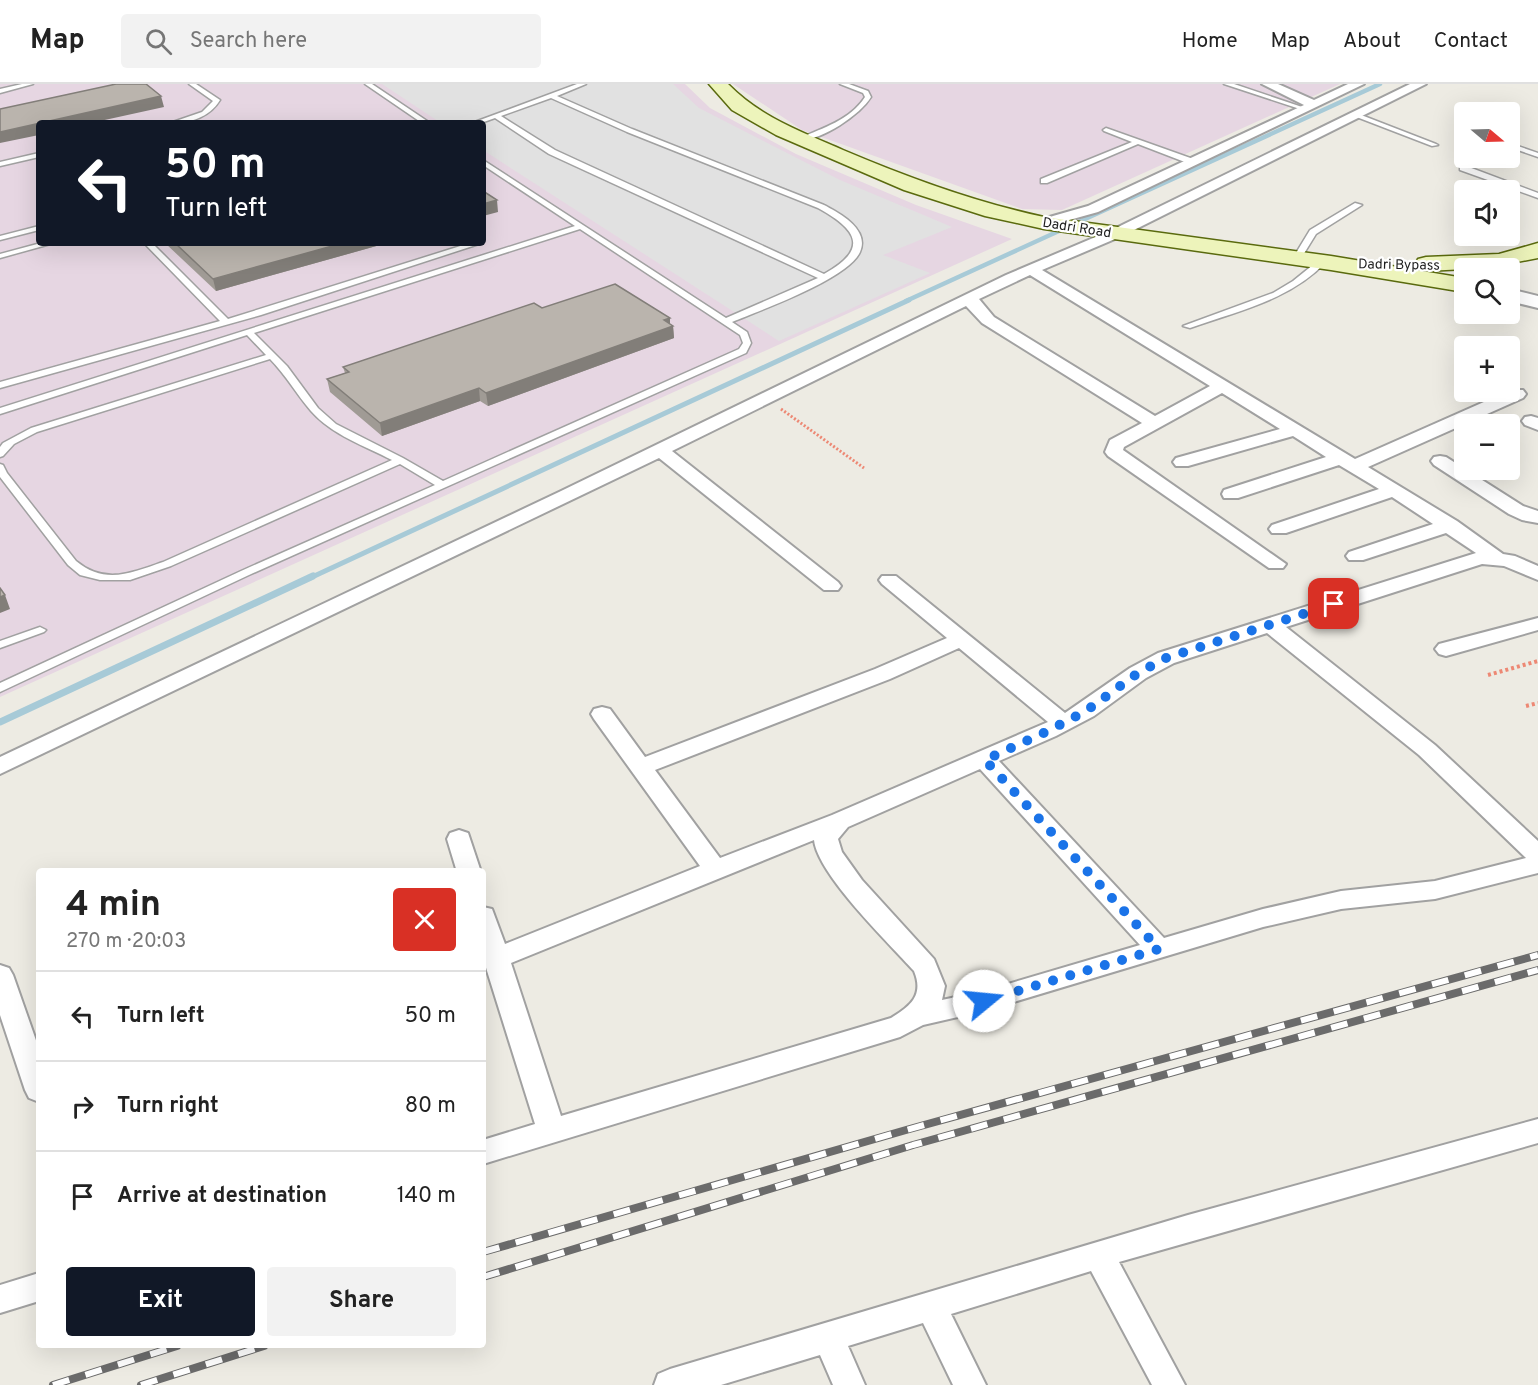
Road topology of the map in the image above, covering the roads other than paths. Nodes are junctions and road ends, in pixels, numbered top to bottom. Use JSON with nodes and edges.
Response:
{"nodes":[{"id":1,"x":30,"y":84,"type":"edge"},
{"id":2,"x":192,"y":84,"type":"edge"},
{"id":3,"x":368,"y":84,"type":"edge"},
{"id":4,"x":583,"y":84,"type":"edge"},
{"id":5,"x":718,"y":84,"type":"edge"},
{"id":6,"x":843,"y":84,"type":"edge"},
{"id":7,"x":1227,"y":84,"type":"edge"},
{"id":8,"x":1268,"y":84,"type":"edge"},
{"id":9,"x":1358,"y":84,"type":"edge"},
{"id":10,"x":1420,"y":84,"type":"edge"},
{"id":11,"x":0,"y":91,"type":"edge"},
{"id":12,"x":551,"y":95,"type":"junction"},
{"id":13,"x":1310,"y":107,"type":"junction"},
{"id":14,"x":1356,"y":115,"type":"junction"},
{"id":15,"x":496,"y":116,"type":"junction"},
{"id":16,"x":184,"y":120,"type":"edge"},
{"id":17,"x":422,"y":120,"type":"edge"},
{"id":18,"x":484,"y":120,"type":"edge"},
{"id":19,"x":1106,"y":130,"type":"dead end"},
{"id":20,"x":802,"y":139,"type":"junction"},
{"id":21,"x":1138,"y":142,"type":"junction"},
{"id":22,"x":1434,"y":145,"type":"dead end"},
{"id":23,"x":1520,"y":149,"type":"edge"},
{"id":24,"x":1538,"y":155,"type":"edge"},
{"id":25,"x":36,"y":156,"type":"edge"},
{"id":26,"x":1193,"y":162,"type":"junction"},
{"id":27,"x":0,"y":164,"type":"edge"},
{"id":28,"x":486,"y":164,"type":"edge"},
{"id":29,"x":1463,"y":168,"type":"dead end"},
{"id":30,"x":1044,"y":181,"type":"dead end"},
{"id":31,"x":1538,"y":196,"type":"edge"},
{"id":32,"x":1358,"y":206,"type":"dead end"},
{"id":33,"x":1054,"y":224,"type":"junction"},
{"id":34,"x":579,"y":227,"type":"junction"},
{"id":35,"x":36,"y":229,"type":"edge"},
{"id":36,"x":1113,"y":233,"type":"junction"},
{"id":37,"x":0,"y":238,"type":"edge"},
{"id":38,"x":38,"y":246,"type":"edge"},
{"id":39,"x":151,"y":246,"type":"edge"},
{"id":40,"x":468,"y":246,"type":"edge"},
{"id":41,"x":1538,"y":250,"type":"edge"},
{"id":42,"x":0,"y":255,"type":"edge"},
{"id":43,"x":1297,"y":258,"type":"junction"},
{"id":44,"x":1327,"y":262,"type":"junction"},
{"id":45,"x":1538,"y":267,"type":"edge"},
{"id":46,"x":1030,"y":269,"type":"junction"},
{"id":47,"x":1520,"y":277,"type":"edge"},
{"id":48,"x":825,"y":278,"type":"junction"},
{"id":49,"x":1454,"y":283,"type":"edge"},
{"id":50,"x":971,"y":298,"type":"junction"},
{"id":51,"x":1520,"y":298,"type":"edge"},
{"id":52,"x":1535,"y":302,"type":"edge"},
{"id":53,"x":226,"y":322,"type":"junction"},
{"id":54,"x":725,"y":322,"type":"junction"},
{"id":55,"x":1187,"y":326,"type":"dead end"},
{"id":56,"x":248,"y":332,"type":"junction"},
{"id":57,"x":272,"y":357,"type":"junction"},
{"id":58,"x":0,"y":385,"type":"edge"},
{"id":59,"x":1223,"y":386,"type":"junction"},
{"id":60,"x":1497,"y":402,"type":"edge"},
{"id":61,"x":0,"y":411,"type":"edge"},
{"id":62,"x":1155,"y":423,"type":"junction"},
{"id":63,"x":1296,"y":430,"type":"junction"},
{"id":64,"x":659,"y":449,"type":"junction"},
{"id":65,"x":0,"y":454,"type":"edge"},
{"id":66,"x":400,"y":460,"type":"junction"},
{"id":67,"x":1440,"y":461,"type":"dead end"},
{"id":68,"x":1182,"y":462,"type":"dead end"},
{"id":69,"x":1348,"y":462,"type":"junction"},
{"id":70,"x":0,"y":467,"type":"edge"},
{"id":71,"x":443,"y":485,"type":"junction"},
{"id":72,"x":1394,"y":490,"type":"junction"},
{"id":73,"x":1231,"y":494,"type":"dead end"},
{"id":74,"x":1538,"y":517,"type":"edge"},
{"id":75,"x":1450,"y":525,"type":"junction"},
{"id":76,"x":1279,"y":529,"type":"dead end"},
{"id":77,"x":1356,"y":556,"type":"dead end"},
{"id":78,"x":1495,"y":557,"type":"junction"},
{"id":79,"x":1275,"y":564,"type":"dead end"},
{"id":80,"x":1538,"y":574,"type":"edge"},
{"id":81,"x":889,"y":579,"type":"dead end"},
{"id":82,"x":831,"y":586,"type":"dead end"},
{"id":83,"x":1269,"y":624,"type":"junction"},
{"id":84,"x":1538,"y":624,"type":"edge"},
{"id":85,"x":40,"y":630,"type":"dead end"},
{"id":86,"x":962,"y":639,"type":"junction"},
{"id":87,"x":0,"y":645,"type":"edge"},
{"id":88,"x":1446,"y":649,"type":"dead end"},
{"id":89,"x":0,"y":688,"type":"edge"},
{"id":90,"x":602,"y":714,"type":"dead end"},
{"id":91,"x":1063,"y":723,"type":"junction"},
{"id":92,"x":985,"y":760,"type":"junction"},
{"id":93,"x":0,"y":766,"type":"edge"},
{"id":94,"x":641,"y":767,"type":"junction"},
{"id":95,"x":840,"y":820,"type":"junction"},
{"id":96,"x":459,"y":840,"type":"dead end"},
{"id":97,"x":1538,"y":855,"type":"edge"},
{"id":98,"x":1538,"y":864,"type":"edge"},
{"id":99,"x":468,"y":868,"type":"edge"},
{"id":100,"x":715,"y":869,"type":"junction"},
{"id":101,"x":486,"y":926,"type":"edge"},
{"id":102,"x":1159,"y":949,"type":"junction"},
{"id":103,"x":496,"y":958,"type":"junction"},
{"id":104,"x":0,"y":975,"type":"edge"},
{"id":105,"x":920,"y":1015,"type":"junction"},
{"id":106,"x":36,"y":1081,"type":"edge"},
{"id":107,"x":551,"y":1131,"type":"junction"},
{"id":108,"x":1538,"y":1131,"type":"edge"},
{"id":109,"x":486,"y":1151,"type":"edge"},
{"id":110,"x":1099,"y":1255,"type":"junction"},
{"id":111,"x":36,"y":1288,"type":"edge"},
{"id":112,"x":0,"y":1299,"type":"edge"},
{"id":113,"x":931,"y":1306,"type":"junction"},
{"id":114,"x":828,"y":1338,"type":"junction"},
{"id":115,"x":670,"y":1385,"type":"edge"},
{"id":116,"x":849,"y":1385,"type":"edge"},
{"id":117,"x":970,"y":1385,"type":"edge"},
{"id":118,"x":1169,"y":1385,"type":"edge"}],
"edges":[{"from":1,"to":11,"type":"lane"},
{"from":2,"to":16,"type":"lane"},
{"from":3,"to":17,"type":"lane"},
{"from":4,"to":12,"type":"lane"},
{"from":5,"to":20,"type":"main road","name":"Dadri Road"},
{"from":6,"to":20,"type":"lane"},
{"from":7,"to":13,"type":"lane"},
{"from":8,"to":13,"type":"street"},
{"from":9,"to":13,"type":"street"},
{"from":10,"to":14,"type":"street"},
{"from":12,"to":15,"type":"lane"},
{"from":12,"to":48,"type":"lane"},
{"from":13,"to":26,"type":"street"},
{"from":14,"to":22,"type":"lane"},
{"from":14,"to":36,"type":"street"},
{"from":15,"to":18,"type":"lane"},
{"from":15,"to":48,"type":"lane"},
{"from":19,"to":21,"type":"lane"},
{"from":20,"to":33,"type":"main road","name":"Dadri Road"},
{"from":21,"to":26,"type":"lane"},
{"from":21,"to":30,"type":"lane"},
{"from":23,"to":24,"type":"lane"},
{"from":25,"to":27,"type":"lane"},
{"from":26,"to":33,"type":"street"},
{"from":28,"to":34,"type":"lane"},
{"from":29,"to":31,"type":"lane"},
{"from":32,"to":43,"type":"lane"},
{"from":33,"to":36,"type":"main road","name":"Dadri Road"},
{"from":34,"to":54,"type":"lane"},
{"from":34,"to":56,"type":"lane"},
{"from":35,"to":37,"type":"lane"},
{"from":36,"to":43,"type":"main road","name":"Dadri Road"},
{"from":36,"to":46,"type":"street"},
{"from":38,"to":42,"type":"lane"},
{"from":39,"to":53,"type":"lane"},
{"from":40,"to":53,"type":"lane"},
{"from":41,"to":44,"type":"main road","name":"Dadri Bypass"},
{"from":43,"to":44,"type":"main road","name":"Dadri Road"},
{"from":44,"to":49,"type":"main road","name":"Dadri Road"},
{"from":44,"to":55,"type":"lane"},
{"from":45,"to":47,"type":"main road"},
{"from":46,"to":50,"type":"street"},
{"from":46,"to":59,"type":"street"},
{"from":48,"to":54,"type":"lane"},
{"from":50,"to":62,"type":"street"},
{"from":50,"to":64,"type":"street"},
{"from":51,"to":52,"type":"street"},
{"from":53,"to":58,"type":"lane"},
{"from":54,"to":71,"type":"lane"},
{"from":56,"to":57,"type":"lane"},
{"from":56,"to":61,"type":"lane"},
{"from":57,"to":65,"type":"lane"},
{"from":57,"to":66,"type":"lane"},
{"from":59,"to":62,"type":"street"},
{"from":59,"to":63,"type":"street"},
{"from":60,"to":69,"type":"street"},
{"from":62,"to":79,"type":"street"},
{"from":63,"to":68,"type":"street"},
{"from":63,"to":69,"type":"street"},
{"from":64,"to":82,"type":"street"},
{"from":64,"to":93,"type":"street"},
{"from":66,"to":70,"type":"lane"},
{"from":66,"to":71,"type":"lane"},
{"from":67,"to":74,"type":"street"},
{"from":69,"to":72,"type":"street"},
{"from":69,"to":73,"type":"street"},
{"from":71,"to":89,"type":"lane"},
{"from":72,"to":75,"type":"street"},
{"from":72,"to":76,"type":"street"},
{"from":75,"to":77,"type":"street"},
{"from":75,"to":78,"type":"street"},
{"from":78,"to":80,"type":"street"},
{"from":78,"to":83,"type":"street"},
{"from":81,"to":86,"type":"street"},
{"from":83,"to":91,"type":"street"},
{"from":83,"to":97,"type":"street"},
{"from":84,"to":88,"type":"street"},
{"from":85,"to":87,"type":"lane"},
{"from":86,"to":91,"type":"street"},
{"from":86,"to":94,"type":"street"},
{"from":90,"to":94,"type":"street"},
{"from":91,"to":92,"type":"street"},
{"from":92,"to":95,"type":"street"},
{"from":92,"to":102,"type":"street"},
{"from":94,"to":100,"type":"street"},
{"from":95,"to":100,"type":"street"},
{"from":95,"to":105,"type":"street"},
{"from":96,"to":99,"type":"street"},
{"from":98,"to":102,"type":"street"},
{"from":100,"to":103,"type":"street"},
{"from":101,"to":103,"type":"street"},
{"from":102,"to":105,"type":"street"},
{"from":103,"to":107,"type":"street"},
{"from":104,"to":106,"type":"street"},
{"from":105,"to":107,"type":"street"},
{"from":107,"to":109,"type":"street"},
{"from":108,"to":110,"type":"street"},
{"from":110,"to":113,"type":"street"},
{"from":110,"to":118,"type":"street"},
{"from":111,"to":112,"type":"street"},
{"from":113,"to":114,"type":"street"},
{"from":113,"to":117,"type":"street"},
{"from":114,"to":115,"type":"street"},
{"from":114,"to":116,"type":"street"}]}
